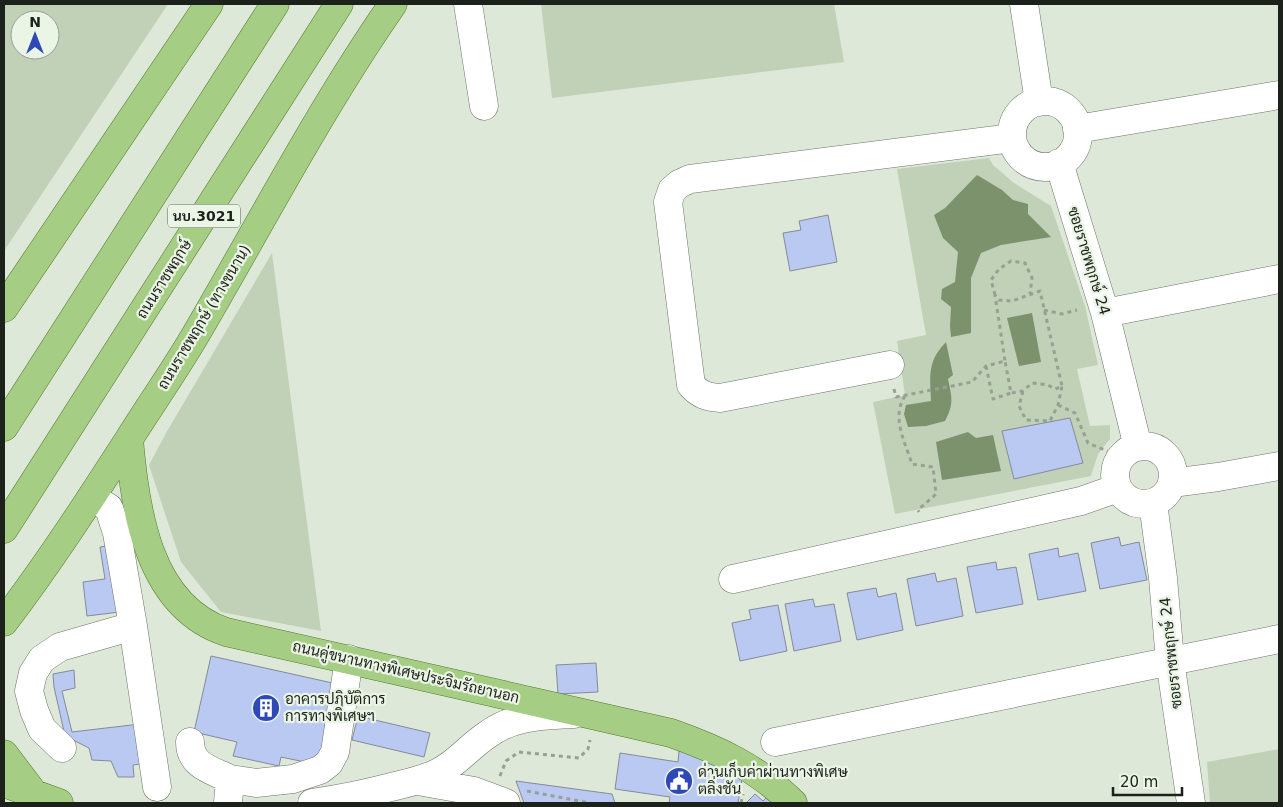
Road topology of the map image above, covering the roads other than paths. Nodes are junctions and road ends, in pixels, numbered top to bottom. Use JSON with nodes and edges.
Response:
{"nodes":[{"id":1,"x":209,"y":4,"type":"edge"},
{"id":2,"x":339,"y":4,"type":"edge"},
{"id":3,"x":393,"y":4,"type":"edge"},
{"id":4,"x":468,"y":4,"type":"edge"},
{"id":5,"x":1024,"y":4,"type":"edge"},
{"id":6,"x":272,"y":7,"type":"edge"},
{"id":7,"x":1279,"y":94,"type":"edge"},
{"id":8,"x":1039,"y":102,"type":"junction"},
{"id":9,"x":484,"y":106,"type":"dead end"},
{"id":10,"x":1077,"y":129,"type":"junction"},
{"id":11,"x":1012,"y":138,"type":"junction"},
{"id":12,"x":1059,"y":163,"type":"junction"},
{"id":13,"x":1279,"y":279,"type":"edge"},
{"id":14,"x":4,"y":308,"type":"edge"},
{"id":15,"x":1105,"y":313,"type":"junction"},
{"id":16,"x":890,"y":365,"type":"dead end"},
{"id":17,"x":4,"y":427,"type":"edge"},
{"id":18,"x":128,"y":439,"type":"junction"},
{"id":19,"x":1130,"y":452,"type":"junction"},
{"id":20,"x":1279,"y":466,"type":"edge"},
{"id":21,"x":1172,"y":482,"type":"junction"},
{"id":22,"x":1118,"y":488,"type":"junction"},
{"id":23,"x":92,"y":497,"type":"junction"},
{"id":24,"x":1153,"y":503,"type":"junction"},
{"id":25,"x":4,"y":529,"type":"edge"},
{"id":26,"x":734,"y":579,"type":"dead end"},
{"id":27,"x":4,"y":622,"type":"edge"},
{"id":28,"x":133,"y":626,"type":"junction"},
{"id":29,"x":1279,"y":639,"type":"edge"},
{"id":30,"x":349,"y":660,"type":"junction"},
{"id":31,"x":1170,"y":661,"type":"junction"},
{"id":32,"x":592,"y":714,"type":"junction"},
{"id":33,"x":190,"y":742,"type":"dead end"},
{"id":34,"x":776,"y":742,"type":"dead end"},
{"id":35,"x":62,"y":748,"type":"dead end"},
{"id":36,"x":4,"y":754,"type":"edge"},
{"id":37,"x":418,"y":781,"type":"junction"},
{"id":38,"x":4,"y":783,"type":"edge"},
{"id":39,"x":157,"y":787,"type":"dead end"},
{"id":40,"x":508,"y":790,"type":"edge"},
{"id":41,"x":229,"y":791,"type":"edge"},
{"id":42,"x":47,"y":799,"type":"edge"},
{"id":43,"x":312,"y":803,"type":"edge"},
{"id":44,"x":792,"y":803,"type":"edge"},
{"id":45,"x":1191,"y":803,"type":"edge"}],
"edges":[{"from":1,"to":14,"type":"main road"},
{"from":2,"to":25,"type":"main road","name":"ถนนราชพฤกษ์","number":"นบ.3021"},
{"from":3,"to":18,"type":"main road","name":"ถนนราชพฤกษ์ (ทางขนาน)","number":"นบ.3021"},
{"from":4,"to":9,"type":"street"},
{"from":5,"to":8,"type":"street"},
{"from":6,"to":17,"type":"main road","number":"นบ.3021"},
{"from":7,"to":10,"type":"street"},
{"from":8,"to":10,"type":"street"},
{"from":8,"to":11,"type":"street"},
{"from":10,"to":12,"type":"street"},
{"from":11,"to":12,"type":"street"},
{"from":11,"to":16,"type":"street"},
{"from":12,"to":15,"type":"street","name":"ซอยราชพฤกษ์ 24"},
{"from":13,"to":15,"type":"street"},
{"from":15,"to":19,"type":"street","name":"ซอยราชพฤกษ์ 24"},
{"from":18,"to":23,"type":"main road","name":"ถนนราชพฤกษ์ (ทางขนาน)","number":"นบ.3021"},
{"from":18,"to":30,"type":"main road","name":"ถนนคู่ขนานทางพิเศษประจิมรัถยานอก"},
{"from":19,"to":21,"type":"street"},
{"from":19,"to":22,"type":"street","name":"ซอยราชพฤกษ์ 24"},
{"from":20,"to":21,"type":"street"},
{"from":21,"to":24,"type":"street"},
{"from":22,"to":24,"type":"street"},
{"from":22,"to":26,"type":"street"},
{"from":23,"to":27,"type":"main road","name":"ถนนราชพฤกษ์ (ทางขนาน)","number":"นบ.3021"},
{"from":23,"to":28,"type":"street"},
{"from":24,"to":31,"type":"street","name":"ซอยราชพฤกษ์ 24"},
{"from":28,"to":35,"type":"street"},
{"from":28,"to":39,"type":"street"},
{"from":29,"to":31,"type":"street"},
{"from":30,"to":32,"type":"main road","name":"ถนนคู่ขนานทางพิเศษประจิมรัถยานอก"},
{"from":30,"to":41,"type":"street"},
{"from":31,"to":34,"type":"street"},
{"from":31,"to":45,"type":"street","name":"ซอยราชพฤกษ์ 24"},
{"from":32,"to":37,"type":"street"},
{"from":32,"to":44,"type":"main road","name":"ถนนคู่ขนานทางพิเศษประจิมรัถยานอก"},
{"from":33,"to":41,"type":"street"},
{"from":36,"to":42,"type":"main road"},
{"from":37,"to":40,"type":"street"},
{"from":37,"to":43,"type":"street"},
{"from":38,"to":42,"type":"main road"}]}
